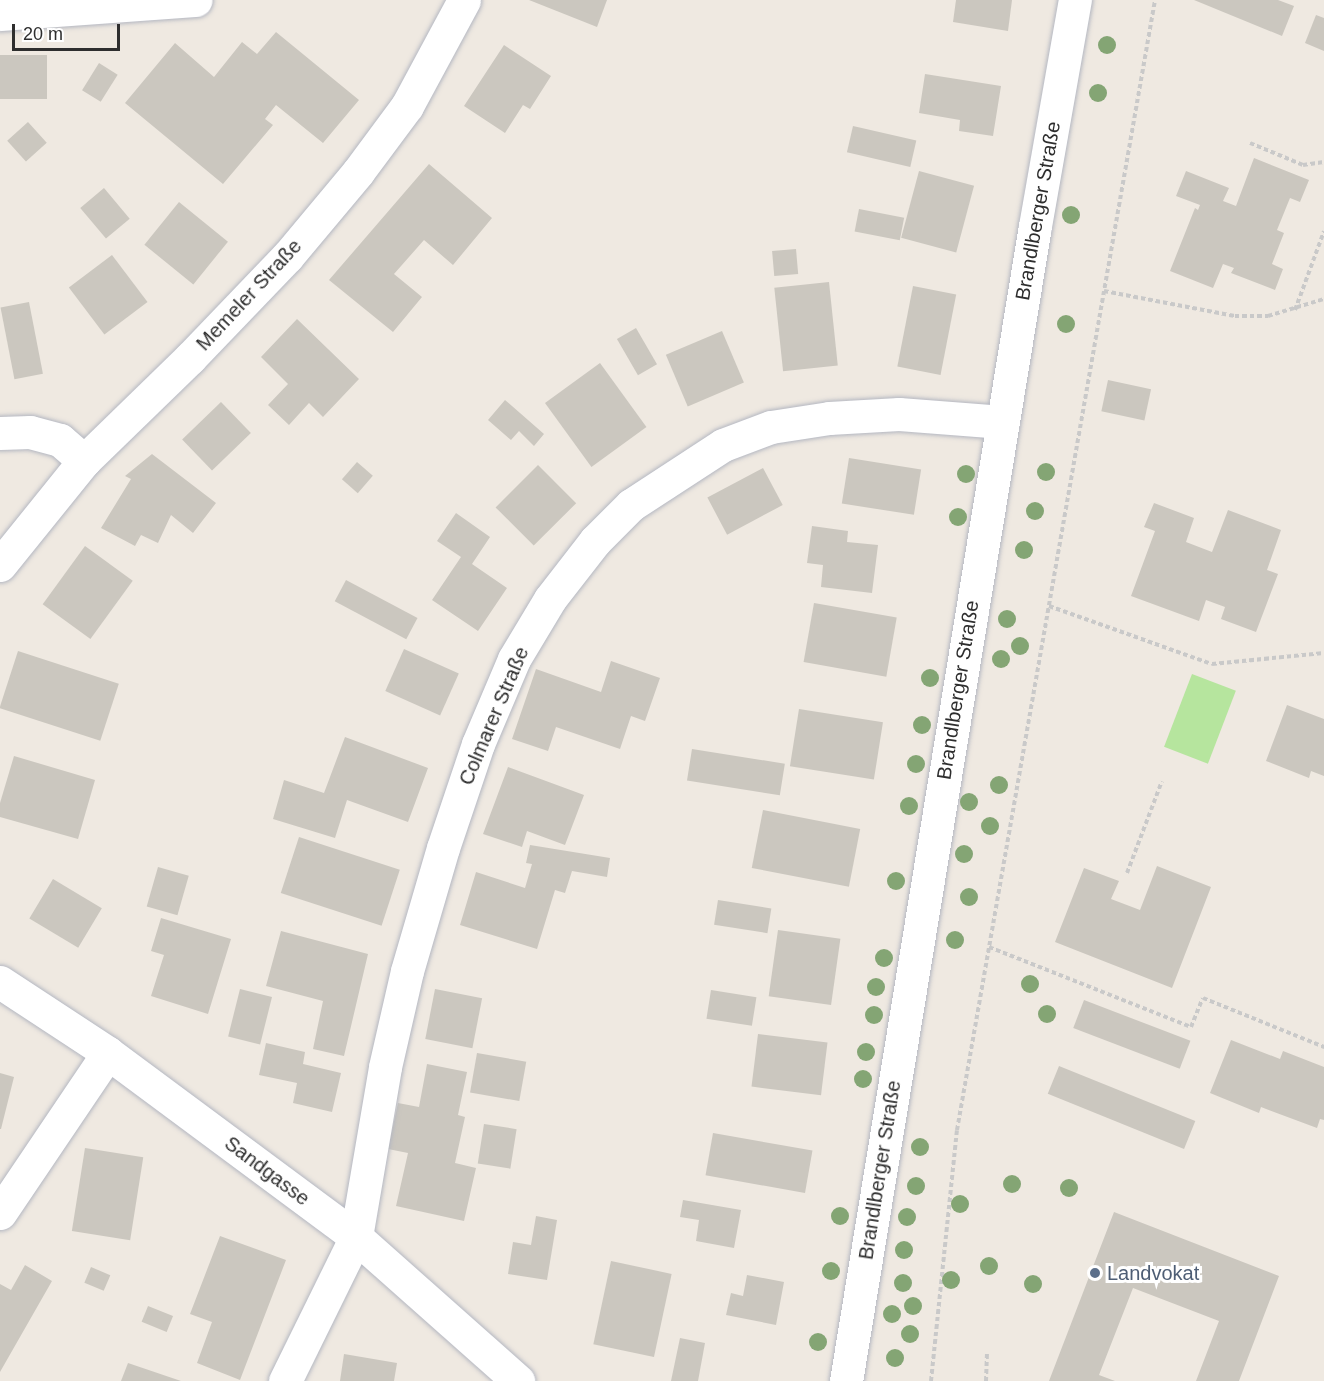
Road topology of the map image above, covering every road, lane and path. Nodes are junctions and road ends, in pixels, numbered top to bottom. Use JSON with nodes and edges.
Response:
{"nodes":[{"id":1,"x":196,"y":0,"type":"edge"},
{"id":2,"x":464,"y":0,"type":"edge"},
{"id":3,"x":1075,"y":0,"type":"edge"},
{"id":4,"x":1155,"y":0,"type":"edge"},
{"id":5,"x":0,"y":14,"type":"edge"},
{"id":6,"x":1250,"y":143,"type":"dead end"},
{"id":7,"x":1324,"y":162,"type":"edge"},
{"id":8,"x":1324,"y":231,"type":"edge"},
{"id":9,"x":1104,"y":291,"type":"junction"},
{"id":10,"x":1324,"y":299,"type":"edge"},
{"id":11,"x":1295,"y":311,"type":"junction"},
{"id":12,"x":1003,"y":422,"type":"junction"},
{"id":13,"x":0,"y":433,"type":"edge"},
{"id":14,"x":84,"y":461,"type":"junction"},
{"id":15,"x":0,"y":565,"type":"edge"},
{"id":16,"x":1049,"y":606,"type":"junction"},
{"id":17,"x":1324,"y":653,"type":"edge"},
{"id":18,"x":1161,"y":781,"type":"dead end"},
{"id":19,"x":1127,"y":873,"type":"dead end"},
{"id":20,"x":989,"y":946,"type":"junction"},
{"id":21,"x":0,"y":982,"type":"edge"},
{"id":22,"x":1324,"y":1047,"type":"edge"},
{"id":23,"x":108,"y":1053,"type":"junction"},
{"id":24,"x":0,"y":1213,"type":"edge"},
{"id":25,"x":356,"y":1237,"type":"junction"},
{"id":26,"x":987,"y":1351,"type":"dead end"},
{"id":27,"x":285,"y":1381,"type":"edge"},
{"id":28,"x":518,"y":1381,"type":"edge"},
{"id":29,"x":846,"y":1381,"type":"edge"},
{"id":30,"x":932,"y":1381,"type":"edge"},
{"id":31,"x":986,"y":1381,"type":"edge"}],
"edges":[{"from":1,"to":5,"type":"street"},
{"from":2,"to":14,"type":"street","name":"Memeler Straße"},
{"from":3,"to":12,"type":"street","name":"Brandlberger Straße"},
{"from":4,"to":9,"type":"path"},
{"from":6,"to":7,"type":"path"},
{"from":8,"to":11,"type":"path"},
{"from":9,"to":11,"type":"path"},
{"from":9,"to":16,"type":"path"},
{"from":10,"to":11,"type":"path"},
{"from":12,"to":25,"type":"street","name":"Colmarer Straße"},
{"from":12,"to":29,"type":"street","name":"Brandlberger Straße"},
{"from":13,"to":14,"type":"street"},
{"from":14,"to":15,"type":"street","name":"Memeler Straße"},
{"from":16,"to":17,"type":"path"},
{"from":16,"to":20,"type":"path"},
{"from":18,"to":19,"type":"path"},
{"from":20,"to":22,"type":"path"},
{"from":20,"to":30,"type":"path"},
{"from":21,"to":23,"type":"street","name":"Sandgasse"},
{"from":23,"to":24,"type":"street"},
{"from":23,"to":25,"type":"street","name":"Sandgasse"},
{"from":25,"to":27,"type":"street","name":"Colmarer Straße"},
{"from":25,"to":28,"type":"street","name":"Sandgasse"},
{"from":26,"to":31,"type":"path"}]}
